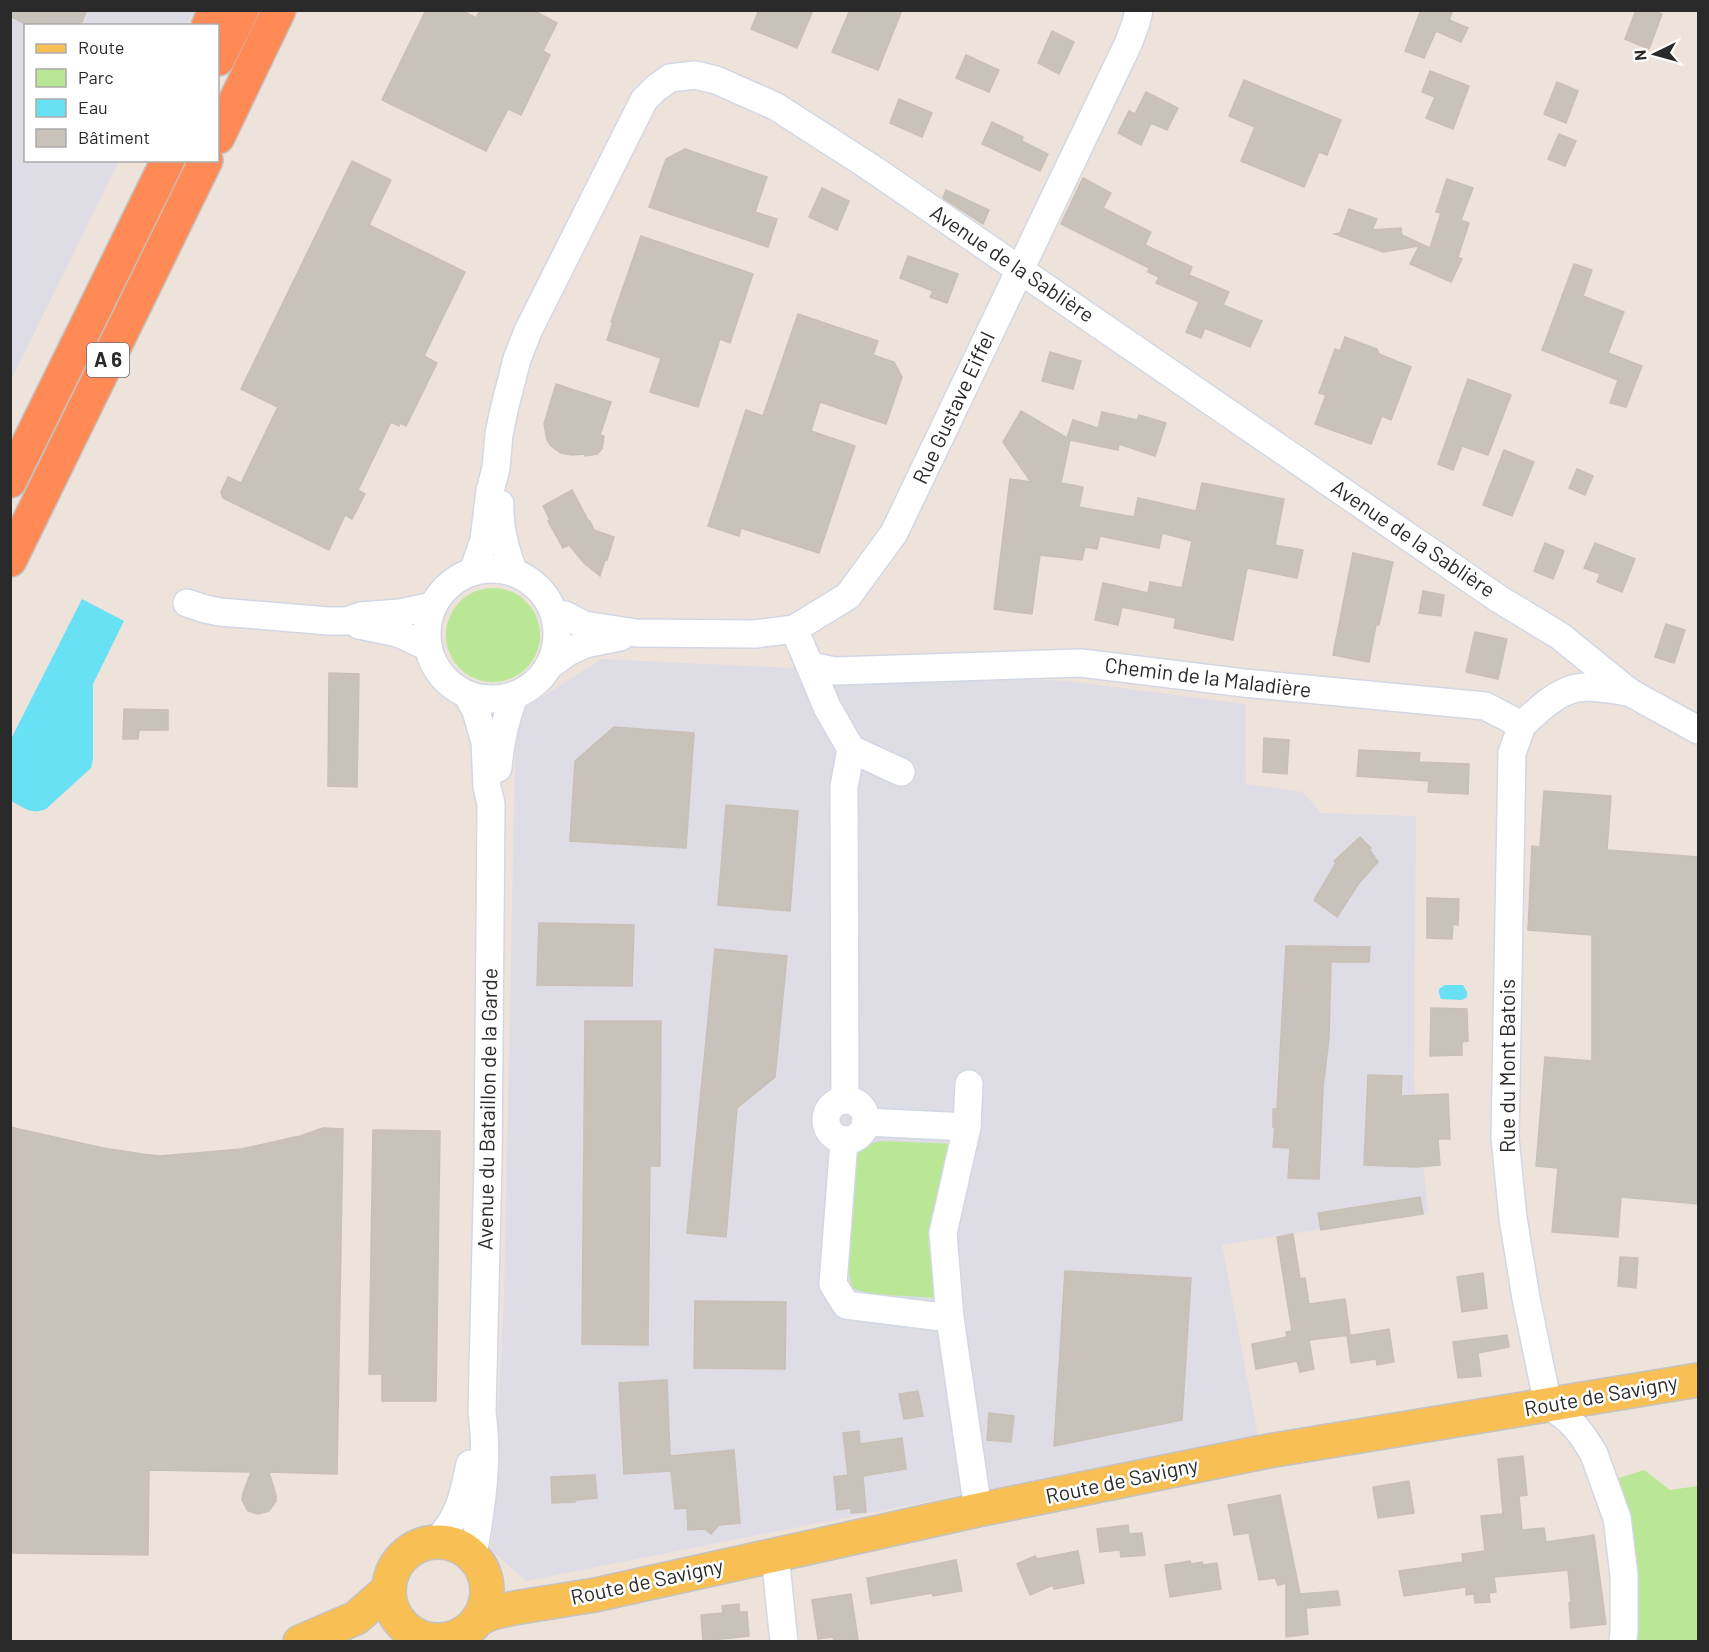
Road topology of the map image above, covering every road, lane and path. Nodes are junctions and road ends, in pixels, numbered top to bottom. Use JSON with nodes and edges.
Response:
{"nodes":[{"id":1,"x":215,"y":10,"type":"edge"},
{"id":2,"x":242,"y":10,"type":"edge"},
{"id":3,"x":279,"y":10,"type":"edge"},
{"id":4,"x":1139,"y":10,"type":"edge"},
{"id":5,"x":209,"y":24,"type":"edge"},
{"id":6,"x":219,"y":57,"type":"edge"},
{"id":7,"x":219,"y":135,"type":"edge"},
{"id":8,"x":141,"y":162,"type":"edge"},
{"id":9,"x":167,"y":162,"type":"edge"},
{"id":10,"x":205,"y":162,"type":"edge"},
{"id":11,"x":1019,"y":269,"type":"junction"},
{"id":12,"x":10,"y":435,"type":"edge"},
{"id":13,"x":496,"y":468,"type":"junction"},
{"id":14,"x":10,"y":481,"type":"edge"},
{"id":15,"x":10,"y":560,"type":"edge"},
{"id":16,"x":473,"y":572,"type":"junction"},
{"id":17,"x":514,"y":573,"type":"junction"},
{"id":18,"x":187,"y":603,"type":"dead end"},
{"id":19,"x":433,"y":606,"type":"junction"},
{"id":20,"x":554,"y":613,"type":"junction"},
{"id":21,"x":347,"y":621,"type":"junction"},
{"id":22,"x":794,"y":630,"type":"junction"},
{"id":23,"x":636,"y":633,"type":"junction"},
{"id":24,"x":428,"y":647,"type":"junction"},
{"id":25,"x":550,"y":665,"type":"junction"},
{"id":26,"x":810,"y":666,"type":"junction"},
{"id":27,"x":1629,"y":692,"type":"junction"},
{"id":28,"x":468,"y":696,"type":"junction"},
{"id":29,"x":514,"y":696,"type":"junction"},
{"id":30,"x":1522,"y":725,"type":"junction"},
{"id":31,"x":1698,"y":730,"type":"edge"},
{"id":32,"x":851,"y":749,"type":"junction"},
{"id":33,"x":901,"y":772,"type":"dead end"},
{"id":34,"x":491,"y":804,"type":"junction"},
{"id":35,"x":969,"y":1084,"type":"dead end"},
{"id":36,"x":845,"y":1100,"type":"junction"},
{"id":37,"x":866,"y":1122,"type":"junction"},
{"id":38,"x":967,"y":1127,"type":"junction"},
{"id":39,"x":844,"y":1140,"type":"junction"},
{"id":40,"x":950,"y":1317,"type":"junction"},
{"id":41,"x":1698,"y":1380,"type":"edge"},
{"id":42,"x":1548,"y":1405,"type":"junction"},
{"id":43,"x":482,"y":1413,"type":"junction"},
{"id":44,"x":978,"y":1510,"type":"junction"},
{"id":45,"x":436,"y":1542,"type":"junction"},
{"id":46,"x":775,"y":1555,"type":"junction"},
{"id":47,"x":479,"y":1567,"type":"junction"},
{"id":48,"x":389,"y":1589,"type":"junction"},
{"id":49,"x":549,"y":1602,"type":"junction"},
{"id":50,"x":478,"y":1619,"type":"junction"},
{"id":51,"x":406,"y":1628,"type":"junction"},
{"id":52,"x":302,"y":1641,"type":"edge"},
{"id":53,"x":345,"y":1641,"type":"edge"},
{"id":54,"x":784,"y":1641,"type":"edge"},
{"id":55,"x":1623,"y":1641,"type":"edge"}],
"edges":[{"from":1,"to":5,"type":"highway"},
{"from":2,"to":6,"type":"highway"},
{"from":3,"to":7,"type":"highway"},
{"from":4,"to":11,"type":"street","name":"Rue Gustave Eiffel"},
{"from":8,"to":12,"type":"highway"},
{"from":9,"to":14,"type":"highway","number":"A 6"},
{"from":10,"to":15,"type":"highway","number":"A 6"},
{"from":11,"to":13,"type":"street","name":"Avenue de la Sablière"},
{"from":11,"to":22,"type":"street","name":"Rue Gustave Eiffel"},
{"from":11,"to":27,"type":"street","name":"Avenue de la Sablière"},
{"from":13,"to":16,"type":"street","name":"Avenue de la Sablière"},
{"from":13,"to":17,"type":"street","name":"Avenue de la Sablière"},
{"from":16,"to":17,"type":"street"},
{"from":16,"to":19,"type":"street"},
{"from":17,"to":20,"type":"street"},
{"from":18,"to":21,"type":"street"},
{"from":19,"to":21,"type":"street"},
{"from":19,"to":24,"type":"street"},
{"from":20,"to":23,"type":"street","name":"Rue Gustave Eiffel"},
{"from":20,"to":25,"type":"street"},
{"from":21,"to":24,"type":"street"},
{"from":22,"to":23,"type":"street","name":"Rue Gustave Eiffel"},
{"from":22,"to":26,"type":"street"},
{"from":23,"to":25,"type":"street","name":"Rue Gustave Eiffel"},
{"from":24,"to":28,"type":"street"},
{"from":25,"to":29,"type":"street"},
{"from":26,"to":30,"type":"street","name":"Chemin de la Maladière"},
{"from":26,"to":32,"type":"street"},
{"from":27,"to":30,"type":"street"},
{"from":27,"to":31,"type":"street","name":"Avenue de la Sablière"},
{"from":28,"to":29,"type":"street"},
{"from":28,"to":34,"type":"street","name":"Avenue du Bataillon de la Garde"},
{"from":29,"to":34,"type":"street","name":"Avenue du Bataillon de la Garde"},
{"from":30,"to":42,"type":"street","name":"Rue du Mont Batois"},
{"from":32,"to":33,"type":"street"},
{"from":32,"to":36,"type":"street"},
{"from":34,"to":43,"type":"street","name":"Avenue du Bataillon de la Garde"},
{"from":35,"to":38,"type":"street"},
{"from":36,"to":37,"type":"street"},
{"from":36,"to":39,"type":"street"},
{"from":37,"to":38,"type":"street"},
{"from":37,"to":39,"type":"street"},
{"from":38,"to":40,"type":"street"},
{"from":39,"to":40,"type":"street"},
{"from":40,"to":44,"type":"street"},
{"from":41,"to":42,"type":"main road","name":"Route de Savigny"},
{"from":42,"to":44,"type":"main road","name":"Route de Savigny"},
{"from":42,"to":55,"type":"street"},
{"from":43,"to":45,"type":"street","name":"Avenue du Bataillon de la Garde"},
{"from":43,"to":47,"type":"street","name":"Avenue du Bataillon de la Garde"},
{"from":44,"to":46,"type":"main road","name":"Route de Savigny"},
{"from":45,"to":47,"type":"main road"},
{"from":45,"to":48,"type":"main road"},
{"from":46,"to":49,"type":"main road","name":"Route de Savigny"},
{"from":46,"to":54,"type":"street"},
{"from":47,"to":49,"type":"main road","name":"Route de Savigny"},
{"from":47,"to":50,"type":"main road"},
{"from":48,"to":51,"type":"main road"},
{"from":48,"to":52,"type":"main road"},
{"from":49,"to":50,"type":"main road","name":"Route de Savigny"},
{"from":50,"to":51,"type":"main road"},
{"from":51,"to":53,"type":"main road"}]}
